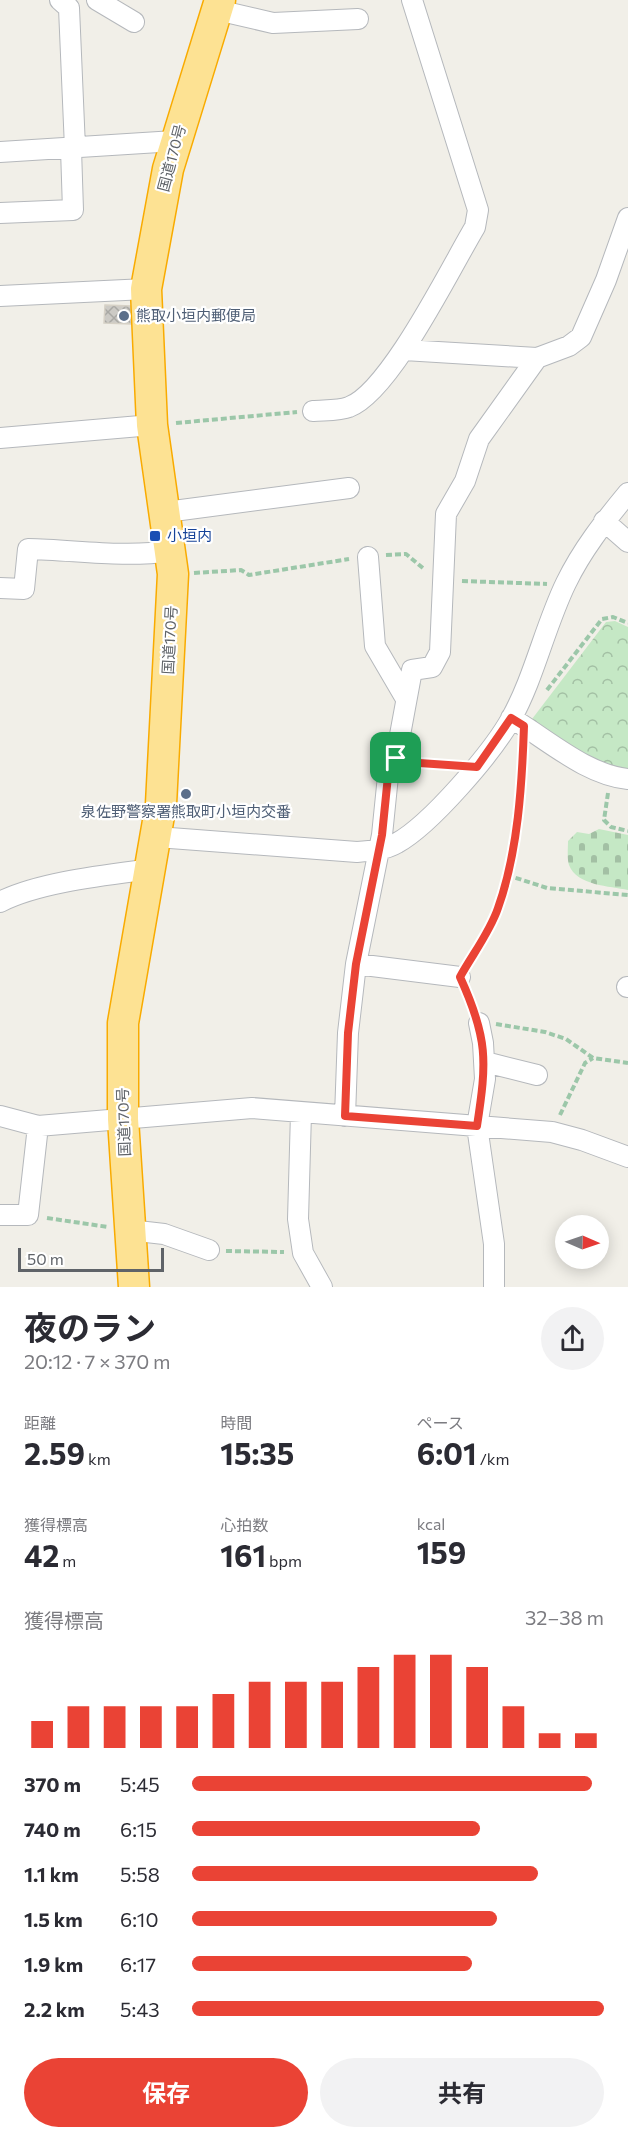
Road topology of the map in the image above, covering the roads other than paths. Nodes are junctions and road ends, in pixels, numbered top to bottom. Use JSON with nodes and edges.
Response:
{"nodes":[{"id":1,"x":97,"y":0,"type":"edge"},
{"id":2,"x":412,"y":0,"type":"edge"},
{"id":3,"x":70,"y":3,"type":"edge"},
{"id":4,"x":219,"y":5,"type":"edge"},
{"id":5,"x":358,"y":19,"type":"dead end"},
{"id":6,"x":134,"y":22,"type":"dead end"},
{"id":7,"x":175,"y":141,"type":"junction"},
{"id":8,"x":73,"y":148,"type":"junction"},
{"id":9,"x":0,"y":152,"type":"edge"},
{"id":10,"x":0,"y":213,"type":"edge"},
{"id":11,"x":628,"y":218,"type":"edge"},
{"id":12,"x":146,"y":289,"type":"junction"},
{"id":13,"x":0,"y":296,"type":"edge"},
{"id":14,"x":404,"y":350,"type":"junction"},
{"id":15,"x":537,"y":358,"type":"junction"},
{"id":16,"x":312,"y":411,"type":"road end"},
{"id":17,"x":152,"y":425,"type":"junction"},
{"id":18,"x":0,"y":438,"type":"edge"},
{"id":19,"x":349,"y":489,"type":"dead end"},
{"id":20,"x":628,"y":493,"type":"edge"},
{"id":21,"x":166,"y":512,"type":"junction"},
{"id":22,"x":604,"y":521,"type":"junction"},
{"id":23,"x":628,"y":542,"type":"edge"},
{"id":24,"x":171,"y":551,"type":"junction"},
{"id":25,"x":368,"y":557,"type":"dead end"},
{"id":26,"x":0,"y":588,"type":"edge"},
{"id":27,"x":406,"y":699,"type":"junction"},
{"id":28,"x":518,"y":722,"type":"junction"},
{"id":29,"x":619,"y":778,"type":"edge"},
{"id":30,"x":156,"y":837,"type":"junction"},
{"id":31,"x":378,"y":850,"type":"junction"},
{"id":32,"x":151,"y":868,"type":"junction"},
{"id":33,"x":0,"y":902,"type":"edge"},
{"id":34,"x":356,"y":964,"type":"junction"},
{"id":35,"x":460,"y":977,"type":"road end"},
{"id":36,"x":479,"y":1023,"type":"road end"},
{"id":37,"x":485,"y":1062,"type":"junction"},
{"id":38,"x":537,"y":1074,"type":"dead end"},
{"id":39,"x":301,"y":1113,"type":"junction"},
{"id":40,"x":0,"y":1116,"type":"edge"},
{"id":41,"x":345,"y":1116,"type":"junction"},
{"id":42,"x":123,"y":1119,"type":"junction"},
{"id":43,"x":38,"y":1126,"type":"junction"},
{"id":44,"x":477,"y":1126,"type":"junction"},
{"id":45,"x":628,"y":1157,"type":"edge"},
{"id":46,"x":0,"y":1215,"type":"edge"},
{"id":47,"x":129,"y":1230,"type":"junction"},
{"id":48,"x":209,"y":1250,"type":"road end"},
{"id":49,"x":134,"y":1287,"type":"edge"},
{"id":50,"x":322,"y":1287,"type":"edge"},
{"id":51,"x":494,"y":1287,"type":"edge"}],
"edges":[{"from":1,"to":6,"type":"street"},
{"from":2,"to":14,"type":"street"},
{"from":3,"to":8,"type":"street"},
{"from":4,"to":5,"type":"street"},
{"from":4,"to":7,"type":"highway","name":"国道170号"},
{"from":7,"to":8,"type":"street"},
{"from":7,"to":12,"type":"highway","name":"国道170号"},
{"from":8,"to":9,"type":"street"},
{"from":8,"to":10,"type":"street"},
{"from":11,"to":15,"type":"street"},
{"from":12,"to":13,"type":"street"},
{"from":12,"to":17,"type":"highway","name":"国道170号"},
{"from":14,"to":15,"type":"street"},
{"from":14,"to":16,"type":"street"},
{"from":15,"to":27,"type":"street"},
{"from":17,"to":18,"type":"street"},
{"from":17,"to":21,"type":"highway","name":"国道170号"},
{"from":19,"to":21,"type":"street"},
{"from":20,"to":22,"type":"street"},
{"from":21,"to":24,"type":"highway","name":"国道170号"},
{"from":22,"to":23,"type":"street"},
{"from":22,"to":28,"type":"street"},
{"from":24,"to":26,"type":"street"},
{"from":24,"to":30,"type":"highway","name":"国道170号"},
{"from":25,"to":27,"type":"street"},
{"from":27,"to":31,"type":"street"},
{"from":28,"to":29,"type":"street"},
{"from":28,"to":31,"type":"street"},
{"from":30,"to":31,"type":"street"},
{"from":30,"to":32,"type":"highway","name":"国道170号"},
{"from":31,"to":34,"type":"street"},
{"from":32,"to":33,"type":"street"},
{"from":32,"to":42,"type":"highway","name":"国道170号"},
{"from":34,"to":35,"type":"street"},
{"from":34,"to":41,"type":"street"},
{"from":36,"to":37,"type":"street"},
{"from":37,"to":38,"type":"street"},
{"from":37,"to":44,"type":"street"},
{"from":39,"to":41,"type":"street"},
{"from":39,"to":42,"type":"street"},
{"from":39,"to":50,"type":"street"},
{"from":40,"to":43,"type":"street"},
{"from":41,"to":44,"type":"street"},
{"from":42,"to":43,"type":"street"},
{"from":42,"to":47,"type":"highway","name":"国道170号"},
{"from":43,"to":46,"type":"street"},
{"from":44,"to":45,"type":"street"},
{"from":44,"to":51,"type":"street"},
{"from":47,"to":48,"type":"street"},
{"from":47,"to":49,"type":"highway","name":"国道170号"}]}
